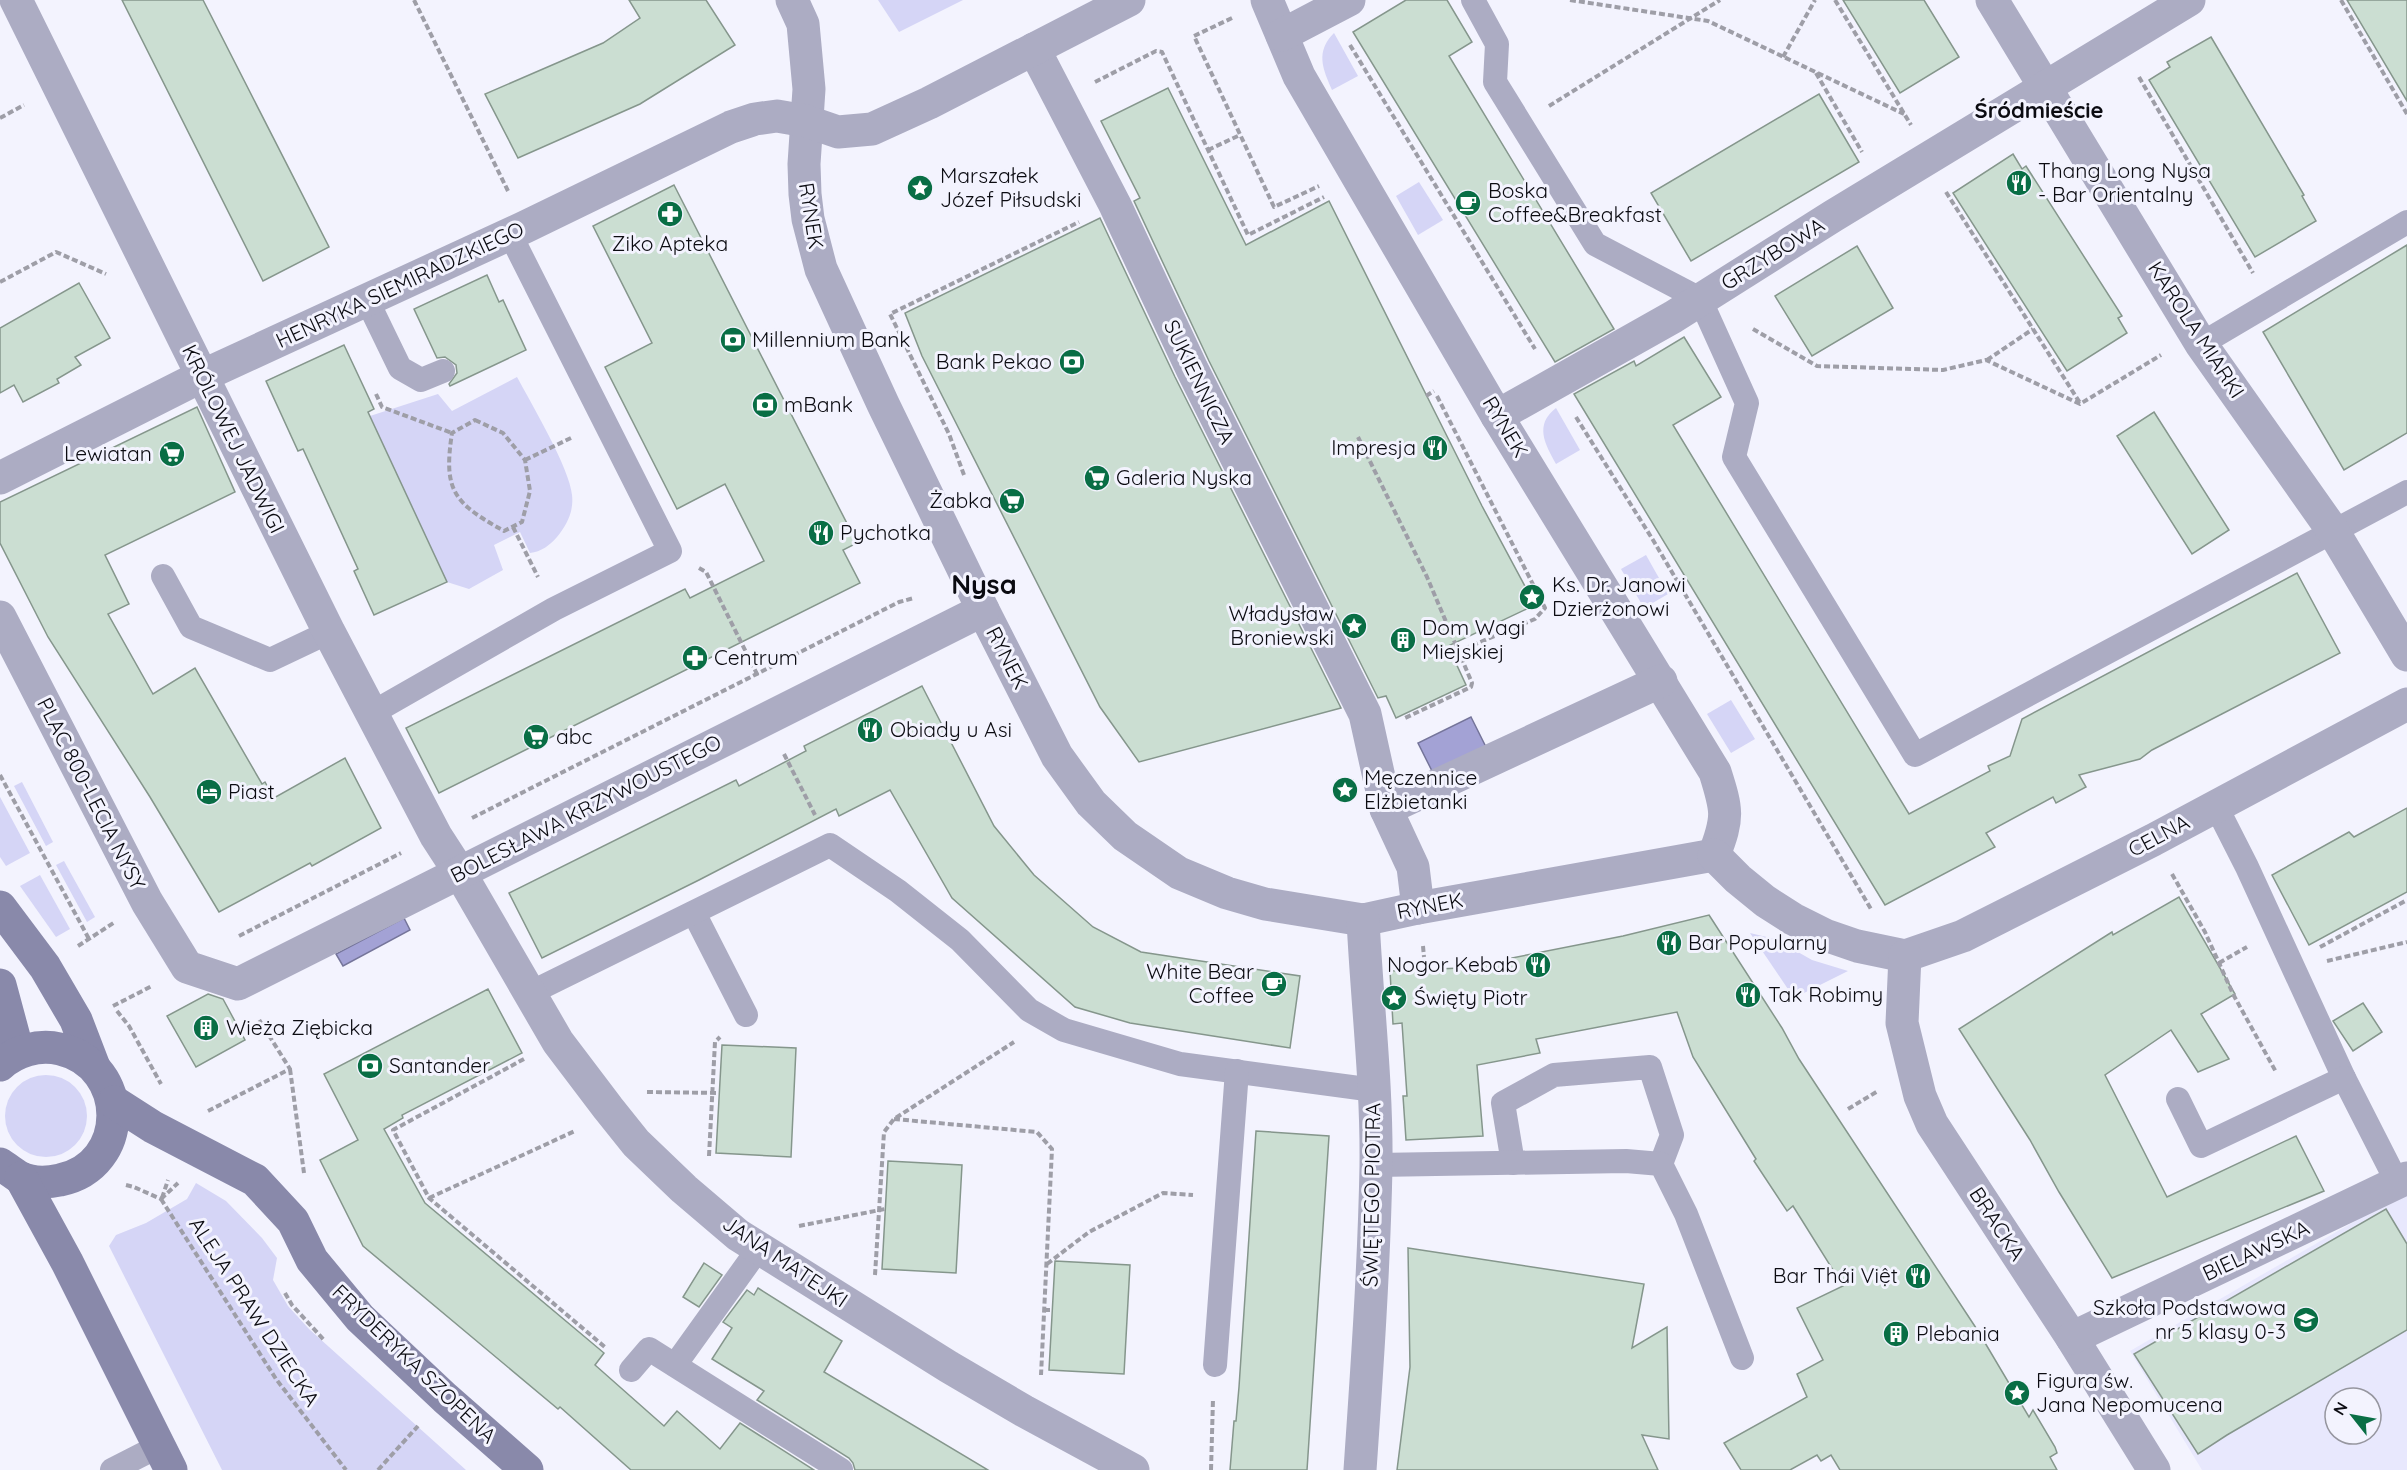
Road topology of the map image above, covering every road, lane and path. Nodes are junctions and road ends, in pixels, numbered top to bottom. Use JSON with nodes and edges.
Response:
{"nodes":[{"id":1,"x":16,"y":0,"type":"edge"},
{"id":2,"x":414,"y":0,"type":"edge"},
{"id":3,"x":792,"y":0,"type":"edge"},
{"id":4,"x":1129,"y":0,"type":"edge"},
{"id":5,"x":1473,"y":0,"type":"edge"},
{"id":6,"x":1570,"y":0,"type":"edge"},
{"id":7,"x":1720,"y":0,"type":"edge"},
{"id":8,"x":1815,"y":0,"type":"edge"},
{"id":9,"x":1835,"y":0,"type":"edge"},
{"id":10,"x":1992,"y":0,"type":"edge"},
{"id":11,"x":2189,"y":0,"type":"edge"},
{"id":12,"x":2341,"y":0,"type":"edge"},
{"id":13,"x":1267,"y":1,"type":"edge"},
{"id":14,"x":1339,"y":5,"type":"edge"},
{"id":15,"x":1690,"y":19,"type":"junction"},
{"id":16,"x":1282,"y":35,"type":"junction"},
{"id":17,"x":2119,"y":43,"type":"junction"},
{"id":18,"x":1034,"y":49,"type":"junction"},
{"id":19,"x":1783,"y":57,"type":"junction"},
{"id":20,"x":1815,"y":72,"type":"junction"},
{"id":21,"x":1093,"y":83,"type":"dead end"},
{"id":22,"x":2046,"y":88,"type":"junction"},
{"id":23,"x":1904,"y":114,"type":"junction"},
{"id":24,"x":2407,"y":114,"type":"edge"},
{"id":25,"x":806,"y":121,"type":"junction"},
{"id":26,"x":1520,"y":124,"type":"junction"},
{"id":27,"x":1240,"y":135,"type":"junction"},
{"id":28,"x":1208,"y":150,"type":"junction"},
{"id":29,"x":1928,"y":158,"type":"junction"},
{"id":30,"x":1354,"y":170,"type":"junction"},
{"id":31,"x":1883,"y":186,"type":"junction"},
{"id":32,"x":1329,"y":195,"type":"dead end"},
{"id":33,"x":1115,"y":205,"type":"junction"},
{"id":34,"x":2407,"y":222,"type":"edge"},
{"id":35,"x":518,"y":230,"type":"junction"},
{"id":36,"x":56,"y":252,"type":"dead end"},
{"id":37,"x":2255,"y":277,"type":"dead end"},
{"id":38,"x":0,"y":282,"type":"edge"},
{"id":39,"x":1700,"y":299,"type":"junction"},
{"id":40,"x":367,"y":300,"type":"junction"},
{"id":41,"x":2033,"y":330,"type":"junction"},
{"id":42,"x":2198,"y":339,"type":"junction"},
{"id":43,"x":1986,"y":360,"type":"junction"},
{"id":44,"x":443,"y":371,"type":"dead end"},
{"id":45,"x":202,"y":376,"type":"junction"},
{"id":46,"x":1429,"y":381,"type":"dead end"},
{"id":47,"x":1555,"y":383,"type":"junction"},
{"id":48,"x":1434,"y":391,"type":"junction"},
{"id":49,"x":1426,"y":396,"type":"dead end"},
{"id":50,"x":2080,"y":404,"type":"junction"},
{"id":51,"x":1497,"y":416,"type":"junction"},
{"id":52,"x":604,"y":422,"type":"junction"},
{"id":53,"x":1358,"y":437,"type":"dead end"},
{"id":54,"x":525,"y":460,"type":"junction"},
{"id":55,"x":965,"y":476,"type":"dead end"},
{"id":56,"x":0,"y":478,"type":"edge"},
{"id":57,"x":2407,"y":492,"type":"edge"},
{"id":58,"x":513,"y":527,"type":"junction"},
{"id":59,"x":2333,"y":531,"type":"junction"},
{"id":60,"x":163,"y":576,"type":"dead end"},
{"id":61,"x":976,"y":596,"type":"junction"},
{"id":62,"x":554,"y":609,"type":"junction"},
{"id":63,"x":0,"y":617,"type":"edge"},
{"id":64,"x":328,"y":632,"type":"junction"},
{"id":65,"x":1459,"y":651,"type":"junction"},
{"id":66,"x":2407,"y":656,"type":"edge"},
{"id":67,"x":1661,"y":681,"type":"junction"},
{"id":68,"x":2407,"y":704,"type":"edge"},
{"id":69,"x":372,"y":713,"type":"junction"},
{"id":70,"x":1400,"y":720,"type":"dead end"},
{"id":71,"x":0,"y":775,"type":"edge"},
{"id":72,"x":2216,"y":806,"type":"junction"},
{"id":73,"x":1386,"y":809,"type":"junction"},
{"id":74,"x":436,"y":836,"type":"junction"},
{"id":75,"x":2153,"y":840,"type":"junction"},
{"id":76,"x":1714,"y":855,"type":"junction"},
{"id":77,"x":460,"y":873,"type":"junction"},
{"id":78,"x":2407,"y":900,"type":"edge"},
{"id":79,"x":147,"y":902,"type":"junction"},
{"id":80,"x":0,"y":907,"type":"edge"},
{"id":81,"x":1418,"y":908,"type":"junction"},
{"id":82,"x":694,"y":913,"type":"junction"},
{"id":83,"x":1363,"y":920,"type":"junction"},
{"id":84,"x":238,"y":937,"type":"dead end"},
{"id":85,"x":89,"y":939,"type":"junction"},
{"id":86,"x":2407,"y":942,"type":"edge"},
{"id":87,"x":71,"y":950,"type":"dead end"},
{"id":88,"x":1898,"y":955,"type":"junction"},
{"id":89,"x":2290,"y":963,"type":"junction"},
{"id":90,"x":187,"y":968,"type":"junction"},
{"id":91,"x":238,"y":984,"type":"junction"},
{"id":92,"x":0,"y":985,"type":"edge"},
{"id":93,"x":530,"y":993,"type":"junction"},
{"id":94,"x":112,"y":1006,"type":"dead end"},
{"id":95,"x":746,"y":1016,"type":"joint"},
{"id":96,"x":1047,"y":1021,"type":"junction"},
{"id":97,"x":558,"y":1042,"type":"junction"},
{"id":98,"x":9,"y":1058,"type":"edge"},
{"id":99,"x":94,"y":1066,"type":"junction"},
{"id":100,"x":290,"y":1070,"type":"junction"},
{"id":101,"x":1237,"y":1071,"type":"junction"},
{"id":102,"x":2344,"y":1078,"type":"junction"},
{"id":103,"x":1882,"y":1088,"type":"dead end"},
{"id":104,"x":1374,"y":1090,"type":"junction"},
{"id":105,"x":712,"y":1093,"type":"junction"},
{"id":106,"x":719,"y":1093,"type":"dead end"},
{"id":107,"x":2178,"y":1099,"type":"dead end"},
{"id":108,"x":114,"y":1102,"type":"junction"},
{"id":109,"x":2292,"y":1102,"type":"junction"},
{"id":110,"x":608,"y":1108,"type":"junction"},
{"id":111,"x":1848,"y":1109,"type":"dead end"},
{"id":112,"x":204,"y":1113,"type":"dead end"},
{"id":113,"x":894,"y":1119,"type":"junction"},
{"id":114,"x":1513,"y":1163,"type":"junction"},
{"id":115,"x":1661,"y":1164,"type":"junction"},
{"id":116,"x":1376,"y":1165,"type":"junction"},
{"id":117,"x":10,"y":1171,"type":"edge"},
{"id":118,"x":2402,"y":1181,"type":"edge"},
{"id":119,"x":684,"y":1189,"type":"junction"},
{"id":120,"x":1227,"y":1197,"type":"junction"},
{"id":121,"x":429,"y":1198,"type":"junction"},
{"id":122,"x":161,"y":1199,"type":"dead end"},
{"id":123,"x":885,"y":1209,"type":"dead end"},
{"id":124,"x":879,"y":1210,"type":"junction"},
{"id":125,"x":293,"y":1221,"type":"junction"},
{"id":126,"x":759,"y":1248,"type":"junction"},
{"id":127,"x":1047,"y":1265,"type":"junction"},
{"id":128,"x":1044,"y":1310,"type":"junction"},
{"id":129,"x":1052,"y":1310,"type":"dead end"},
{"id":130,"x":862,"y":1312,"type":"junction"},
{"id":131,"x":2072,"y":1338,"type":"junction"},
{"id":132,"x":1742,"y":1358,"type":"dead end"},
{"id":133,"x":675,"y":1365,"type":"junction"},
{"id":134,"x":1215,"y":1365,"type":"joint"},
{"id":135,"x":631,"y":1370,"type":"joint"},
{"id":136,"x":1024,"y":1411,"type":"junction"},
{"id":137,"x":421,"y":1424,"type":"dead end"},
{"id":138,"x":165,"y":1458,"type":"edge"},
{"id":139,"x":112,"y":1470,"type":"edge"},
{"id":140,"x":346,"y":1470,"type":"edge"},
{"id":141,"x":378,"y":1470,"type":"edge"},
{"id":142,"x":527,"y":1470,"type":"edge"},
{"id":143,"x":842,"y":1470,"type":"edge"},
{"id":144,"x":1133,"y":1470,"type":"edge"},
{"id":145,"x":1210,"y":1470,"type":"edge"},
{"id":146,"x":1360,"y":1470,"type":"edge"},
{"id":147,"x":2154,"y":1470,"type":"edge"}],
"edges":[{"from":1,"to":45,"type":"street","name":"KRÓLOWEJ JADWIGI"},
{"from":2,"to":35,"type":"path"},
{"from":3,"to":25,"type":"street","name":"RYNEK"},
{"from":4,"to":18,"type":"street"},
{"from":5,"to":26,"type":"lane"},
{"from":6,"to":15,"type":"path"},
{"from":7,"to":15,"type":"path"},
{"from":8,"to":19,"type":"path"},
{"from":9,"to":23,"type":"path"},
{"from":10,"to":22,"type":"street","name":"KAROLA MIARKI"},
{"from":11,"to":17,"type":"street","name":"GRZYBOWA"},
{"from":12,"to":24,"type":"path"},
{"from":13,"to":16,"type":"street","name":"RYNEK"},
{"from":13,"to":27,"type":"path"},
{"from":14,"to":16,"type":"street"},
{"from":14,"to":47,"type":"path"},
{"from":15,"to":19,"type":"path"},
{"from":15,"to":26,"type":"path"},
{"from":16,"to":30,"type":"street","name":"RYNEK"},
{"from":17,"to":22,"type":"street","name":"GRZYBOWA"},
{"from":17,"to":37,"type":"path"},
{"from":18,"to":25,"type":"street"},
{"from":18,"to":33,"type":"street","name":"SUKIENNICZA"},
{"from":19,"to":20,"type":"path"},
{"from":20,"to":23,"type":"path"},
{"from":20,"to":31,"type":"path"},
{"from":21,"to":28,"type":"path"},
{"from":22,"to":29,"type":"street","name":"GRZYBOWA"},
{"from":22,"to":42,"type":"street","name":"KAROLA MIARKI"},
{"from":23,"to":29,"type":"path"},
{"from":25,"to":35,"type":"street","name":"HENRYKA SIEMIRADZKIEGO"},
{"from":25,"to":61,"type":"street","name":"RYNEK"},
{"from":26,"to":39,"type":"lane"},
{"from":27,"to":28,"type":"path"},
{"from":27,"to":30,"type":"path"},
{"from":28,"to":32,"type":"path"},
{"from":29,"to":31,"type":"street","name":"GRZYBOWA"},
{"from":29,"to":41,"type":"path"},
{"from":30,"to":51,"type":"street","name":"RYNEK"},
{"from":31,"to":39,"type":"street","name":"GRZYBOWA"},
{"from":33,"to":55,"type":"path"},
{"from":33,"to":73,"type":"street","name":"SUKIENNICZA"},
{"from":34,"to":42,"type":"lane"},
{"from":35,"to":40,"type":"street","name":"HENRYKA SIEMIRADZKIEGO"},
{"from":35,"to":52,"type":"lane"},
{"from":36,"to":38,"type":"path"},
{"from":39,"to":43,"type":"path"},
{"from":39,"to":47,"type":"street","name":"GRZYBOWA"},
{"from":39,"to":59,"type":"lane"},
{"from":40,"to":44,"type":"lane"},
{"from":40,"to":45,"type":"street","name":"HENRYKA SIEMIRADZKIEGO"},
{"from":41,"to":43,"type":"path"},
{"from":41,"to":50,"type":"path"},
{"from":42,"to":50,"type":"path"},
{"from":42,"to":59,"type":"street","name":"KAROLA MIARKI"},
{"from":43,"to":50,"type":"path"},
{"from":45,"to":56,"type":"street","name":"HENRYKA SIEMIRADZKIEGO"},
{"from":45,"to":64,"type":"street","name":"KRÓLOWEJ JADWIGI"},
{"from":46,"to":48,"type":"path"},
{"from":47,"to":51,"type":"street","name":"GRZYBOWA"},
{"from":47,"to":88,"type":"path"},
{"from":48,"to":49,"type":"path"},
{"from":48,"to":65,"type":"path"},
{"from":51,"to":67,"type":"street","name":"RYNEK"},
{"from":52,"to":54,"type":"path"},
{"from":52,"to":62,"type":"lane"},
{"from":53,"to":65,"type":"path"},
{"from":54,"to":58,"type":"path"},
{"from":54,"to":58,"type":"path"},
{"from":57,"to":59,"type":"lane"},
{"from":58,"to":62,"type":"path"},
{"from":59,"to":66,"type":"street","name":"KAROLA MIARKI"},
{"from":60,"to":64,"type":"lane"},
{"from":61,"to":74,"type":"path"},
{"from":61,"to":77,"type":"street","name":"BOLESŁAWA KRZYWOUSTEGO"},
{"from":61,"to":83,"type":"street","name":"RYNEK"},
{"from":62,"to":69,"type":"lane"},
{"from":63,"to":79,"type":"street","name":"PLAC 800-LECIA NYSY"},
{"from":64,"to":69,"type":"street","name":"KRÓLOWEJ JADWIGI"},
{"from":65,"to":70,"type":"path"},
{"from":67,"to":73,"type":"street"},
{"from":67,"to":76,"type":"street","name":"RYNEK"},
{"from":68,"to":72,"type":"street","name":"CELNA"},
{"from":69,"to":74,"type":"street","name":"KRÓLOWEJ JADWIGI"},
{"from":71,"to":85,"type":"path"},
{"from":72,"to":75,"type":"street","name":"CELNA"},
{"from":72,"to":89,"type":"lane"},
{"from":73,"to":81,"type":"street","name":"SUKIENNICZA"},
{"from":74,"to":77,"type":"street","name":"KRÓLOWEJ JADWIGI"},
{"from":74,"to":84,"type":"path"},
{"from":75,"to":88,"type":"street","name":"CELNA"},
{"from":75,"to":109,"type":"path"},
{"from":76,"to":81,"type":"street","name":"RYNEK"},
{"from":76,"to":88,"type":"street"},
{"from":77,"to":91,"type":"street","name":"BOLESŁAWA KRZYWOUSTEGO"},
{"from":77,"to":93,"type":"street","name":"JANA MATEJKI"},
{"from":78,"to":89,"type":"path"},
{"from":79,"to":85,"type":"path"},
{"from":79,"to":90,"type":"street","name":"PLAC 800-LECIA NYSY"},
{"from":80,"to":99,"type":"street"},
{"from":81,"to":83,"type":"street","name":"RYNEK"},
{"from":82,"to":93,"type":"lane"},
{"from":82,"to":95,"type":"lane"},
{"from":82,"to":96,"type":"lane"},
{"from":83,"to":104,"type":"street","name":"ŚWIĘTEGO PIOTRA"},
{"from":85,"to":87,"type":"path"},
{"from":86,"to":89,"type":"path"},
{"from":88,"to":131,"type":"street","name":"BRACKA"},
{"from":89,"to":102,"type":"lane"},
{"from":90,"to":91,"type":"street"},
{"from":90,"to":94,"type":"path"},
{"from":91,"to":100,"type":"path"},
{"from":92,"to":98,"type":"street"},
{"from":93,"to":97,"type":"street","name":"JANA MATEJKI"},
{"from":95,"to":105,"type":"path"},
{"from":96,"to":101,"type":"lane"},
{"from":96,"to":113,"type":"path"},
{"from":97,"to":110,"type":"street","name":"JANA MATEJKI"},
{"from":97,"to":121,"type":"path"},
{"from":98,"to":99,"type":"street"},
{"from":99,"to":108,"type":"street"},
{"from":100,"to":112,"type":"path"},
{"from":100,"to":125,"type":"path"},
{"from":101,"to":104,"type":"lane"},
{"from":101,"to":120,"type":"lane"},
{"from":102,"to":109,"type":"lane"},
{"from":102,"to":118,"type":"lane"},
{"from":103,"to":111,"type":"path"},
{"from":104,"to":116,"type":"street","name":"ŚWIĘTEGO PIOTRA"},
{"from":105,"to":106,"type":"path"},
{"from":105,"to":110,"type":"path"},
{"from":105,"to":119,"type":"path"},
{"from":107,"to":109,"type":"lane"},
{"from":108,"to":117,"type":"street"},
{"from":108,"to":125,"type":"street","name":"FRYDERYKA SZOPENA"},
{"from":110,"to":119,"type":"street","name":"JANA MATEJKI"},
{"from":110,"to":121,"type":"path"},
{"from":113,"to":124,"type":"path"},
{"from":113,"to":127,"type":"path"},
{"from":114,"to":115,"type":"lane"},
{"from":114,"to":115,"type":"lane"},
{"from":114,"to":116,"type":"lane"},
{"from":115,"to":132,"type":"lane"},
{"from":116,"to":146,"type":"street","name":"ŚWIĘTEGO PIOTRA"},
{"from":117,"to":138,"type":"street"},
{"from":118,"to":131,"type":"street","name":"BIELAWSKA"},
{"from":119,"to":126,"type":"street","name":"JANA MATEJKI"},
{"from":120,"to":127,"type":"path"},
{"from":120,"to":134,"type":"lane"},
{"from":121,"to":135,"type":"path"},
{"from":122,"to":140,"type":"path","name":"ALEJA PRAW DZIECKA"},
{"from":123,"to":124,"type":"path"},
{"from":124,"to":126,"type":"path"},
{"from":124,"to":130,"type":"path"},
{"from":125,"to":142,"type":"street","name":"FRYDERYKA SZOPENA"},
{"from":126,"to":130,"type":"street","name":"JANA MATEJKI"},
{"from":126,"to":133,"type":"lane"},
{"from":127,"to":128,"type":"path"},
{"from":128,"to":129,"type":"path"},
{"from":128,"to":136,"type":"path"},
{"from":130,"to":136,"type":"street","name":"JANA MATEJKI"},
{"from":131,"to":147,"type":"street","name":"BRACKA"},
{"from":133,"to":135,"type":"lane"},
{"from":133,"to":143,"type":"lane"},
{"from":134,"to":145,"type":"path"},
{"from":136,"to":144,"type":"street","name":"JANA MATEJKI"},
{"from":137,"to":141,"type":"path"},
{"from":138,"to":139,"type":"lane"}]}
